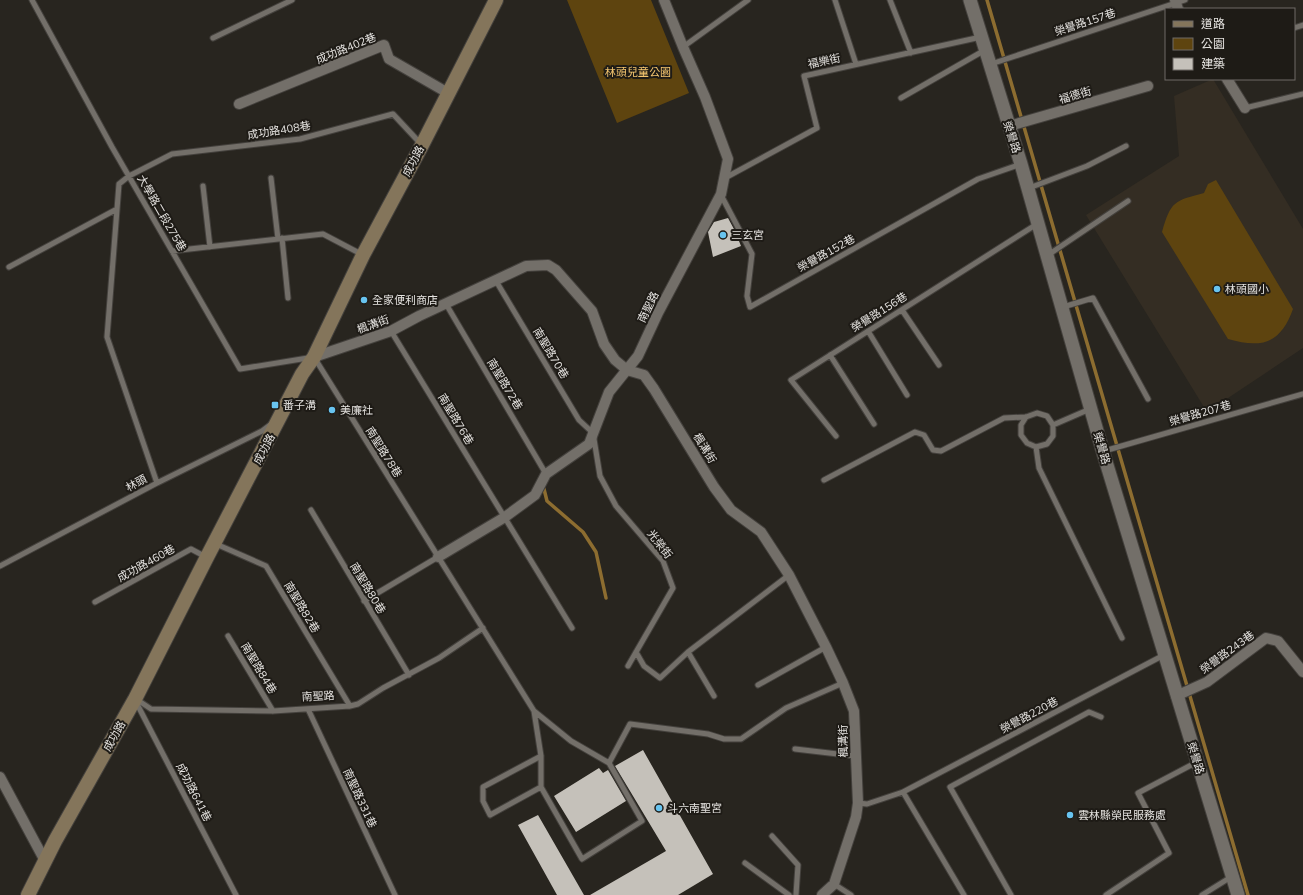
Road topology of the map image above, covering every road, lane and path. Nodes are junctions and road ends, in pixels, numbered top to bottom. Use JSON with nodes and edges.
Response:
{"nodes":[{"id":1,"x":32,"y":0,"type":"edge"},
{"id":2,"x":292,"y":0,"type":"edge"},
{"id":3,"x":496,"y":0,"type":"edge"},
{"id":4,"x":664,"y":0,"type":"edge"},
{"id":5,"x":748,"y":0,"type":"edge"},
{"id":6,"x":835,"y":0,"type":"edge"},
{"id":7,"x":890,"y":0,"type":"edge"},
{"id":8,"x":972,"y":1,"type":"edge"},
{"id":9,"x":1178,"y":3,"type":"edge"},
{"id":10,"x":982,"y":37,"type":"junction"},
{"id":11,"x":213,"y":38,"type":"dead end"},
{"id":12,"x":683,"y":47,"type":"junction"},
{"id":13,"x":986,"y":50,"type":"junction"},
{"id":14,"x":911,"y":53,"type":"junction"},
{"id":15,"x":856,"y":64,"type":"junction"},
{"id":16,"x":991,"y":64,"type":"junction"},
{"id":17,"x":1228,"y":80,"type":"edge"},
{"id":18,"x":1148,"y":86,"type":"dead end"},
{"id":19,"x":448,"y":93,"type":"junction"},
{"id":20,"x":1303,"y":94,"type":"edge"},
{"id":21,"x":901,"y":98,"type":"dead end"},
{"id":22,"x":239,"y":104,"type":"dead end"},
{"id":23,"x":1245,"y":108,"type":"joint"},
{"id":24,"x":1009,"y":126,"type":"junction"},
{"id":25,"x":422,"y":145,"type":"junction"},
{"id":26,"x":1126,"y":146,"type":"dead end"},
{"id":27,"x":1021,"y":164,"type":"junction"},
{"id":28,"x":129,"y":176,"type":"junction"},
{"id":29,"x":272,"y":178,"type":"dead end"},
{"id":30,"x":724,"y":179,"type":"junction"},
{"id":31,"x":203,"y":186,"type":"dead end"},
{"id":32,"x":1028,"y":188,"type":"junction"},
{"id":33,"x":721,"y":194,"type":"junction"},
{"id":34,"x":1128,"y":201,"type":"dead end"},
{"id":35,"x":117,"y":209,"type":"junction"},
{"id":36,"x":1038,"y":223,"type":"junction"},
{"id":37,"x":280,"y":239,"type":"junction"},
{"id":38,"x":210,"y":247,"type":"junction"},
{"id":39,"x":172,"y":251,"type":"junction"},
{"id":40,"x":363,"y":255,"type":"junction"},
{"id":41,"x":1047,"y":256,"type":"junction"},
{"id":42,"x":9,"y":267,"type":"dead end"},
{"id":43,"x":496,"y":281,"type":"junction"},
{"id":44,"x":288,"y":298,"type":"dead end"},
{"id":45,"x":446,"y":304,"type":"junction"},
{"id":46,"x":1062,"y":307,"type":"junction"},
{"id":47,"x":902,"y":310,"type":"junction"},
{"id":48,"x":391,"y":331,"type":"junction"},
{"id":49,"x":868,"y":331,"type":"junction"},
{"id":50,"x":830,"y":355,"type":"junction"},
{"id":51,"x":314,"y":357,"type":"junction"},
{"id":52,"x":939,"y":365,"type":"dead end"},
{"id":53,"x":627,"y":370,"type":"junction"},
{"id":54,"x":1303,"y":394,"type":"edge"},
{"id":55,"x":907,"y":395,"type":"dead end"},
{"id":56,"x":1148,"y":399,"type":"dead end"},
{"id":57,"x":1090,"y":409,"type":"junction"},
{"id":58,"x":281,"y":417,"type":"junction"},
{"id":59,"x":1026,"y":417,"type":"junction"},
{"id":60,"x":874,"y":424,"type":"dead end"},
{"id":61,"x":1053,"y":425,"type":"junction"},
{"id":62,"x":593,"y":433,"type":"junction"},
{"id":63,"x":836,"y":436,"type":"dead end"},
{"id":64,"x":1036,"y":447,"type":"junction"},
{"id":65,"x":1103,"y":452,"type":"junction"},
{"id":66,"x":546,"y":474,"type":"junction"},
{"id":67,"x":824,"y":480,"type":"dead end"},
{"id":68,"x":157,"y":483,"type":"junction"},
{"id":69,"x":311,"y":510,"type":"dead end"},
{"id":70,"x":505,"y":517,"type":"junction"},
{"id":71,"x":214,"y":543,"type":"junction"},
{"id":72,"x":207,"y":557,"type":"junction"},
{"id":73,"x":438,"y":557,"type":"junction"},
{"id":74,"x":0,"y":566,"type":"edge"},
{"id":75,"x":789,"y":575,"type":"junction"},
{"id":76,"x":364,"y":601,"type":"junction"},
{"id":77,"x":96,"y":602,"type":"dead end"},
{"id":78,"x":483,"y":628,"type":"junction"},
{"id":79,"x":572,"y":628,"type":"dead end"},
{"id":80,"x":228,"y":636,"type":"dead end"},
{"id":81,"x":1122,"y":638,"type":"dead end"},
{"id":82,"x":826,"y":647,"type":"junction"},
{"id":83,"x":636,"y":652,"type":"junction"},
{"id":84,"x":688,"y":652,"type":"junction"},
{"id":85,"x":1164,"y":656,"type":"junction"},
{"id":86,"x":628,"y":666,"type":"dead end"},
{"id":87,"x":1303,"y":672,"type":"edge"},
{"id":88,"x":409,"y":675,"type":"junction"},
{"id":89,"x":843,"y":683,"type":"junction"},
{"id":90,"x":758,"y":685,"type":"dead end"},
{"id":91,"x":714,"y":696,"type":"dead end"},
{"id":92,"x":1176,"y":696,"type":"junction"},
{"id":93,"x":135,"y":699,"type":"junction"},
{"id":94,"x":350,"y":706,"type":"junction"},
{"id":95,"x":308,"y":709,"type":"junction"},
{"id":96,"x":274,"y":711,"type":"junction"},
{"id":97,"x":534,"y":711,"type":"junction"},
{"id":98,"x":1100,"y":717,"type":"dead end"},
{"id":99,"x":795,"y":749,"type":"dead end"},
{"id":100,"x":541,"y":756,"type":"junction"},
{"id":101,"x":855,"y":756,"type":"junction"},
{"id":102,"x":1198,"y":762,"type":"junction"},
{"id":103,"x":609,"y":763,"type":"junction"},
{"id":104,"x":0,"y":777,"type":"edge"},
{"id":105,"x":541,"y":787,"type":"junction"},
{"id":106,"x":903,"y":792,"type":"junction"},
{"id":107,"x":858,"y":803,"type":"junction"},
{"id":108,"x":772,"y":836,"type":"dead end"},
{"id":109,"x":45,"y":861,"type":"junction"},
{"id":110,"x":745,"y":863,"type":"dead end"},
{"id":111,"x":1232,"y":876,"type":"junction"},
{"id":112,"x":834,"y":884,"type":"junction"},
{"id":113,"x":28,"y":895,"type":"edge"},
{"id":114,"x":236,"y":895,"type":"edge"},
{"id":115,"x":395,"y":895,"type":"edge"},
{"id":116,"x":789,"y":895,"type":"edge"},
{"id":117,"x":796,"y":895,"type":"edge"},
{"id":118,"x":822,"y":895,"type":"edge"},
{"id":119,"x":851,"y":895,"type":"edge"},
{"id":120,"x":964,"y":895,"type":"edge"},
{"id":121,"x":1011,"y":895,"type":"edge"},
{"id":122,"x":1106,"y":895,"type":"edge"},
{"id":123,"x":1202,"y":895,"type":"edge"},
{"id":124,"x":1238,"y":895,"type":"edge"}],
"edges":[{"from":1,"to":28,"type":"lane","name":"大學路二段275巷"},
{"from":2,"to":11,"type":"lane"},
{"from":3,"to":19,"type":"main road","name":"成功路"},
{"from":4,"to":12,"type":"street","name":"南聖路"},
{"from":5,"to":12,"type":"lane"},
{"from":6,"to":15,"type":"lane"},
{"from":7,"to":14,"type":"lane"},
{"from":8,"to":10,"type":"street","name":"榮譽路"},
{"from":9,"to":16,"type":"lane","name":"榮譽路157巷"},
{"from":10,"to":13,"type":"street","name":"榮譽路"},
{"from":10,"to":14,"type":"lane","name":"福樂街"},
{"from":12,"to":30,"type":"street","name":"南聖路"},
{"from":13,"to":16,"type":"street","name":"榮譽路"},
{"from":13,"to":21,"type":"lane"},
{"from":14,"to":15,"type":"lane","name":"福樂街"},
{"from":15,"to":30,"type":"lane","name":"福樂街"},
{"from":16,"to":24,"type":"street","name":"榮譽路"},
{"from":17,"to":23,"type":"street"},
{"from":18,"to":24,"type":"street","name":"福德街"},
{"from":19,"to":22,"type":"street","name":"成功路402巷"},
{"from":19,"to":25,"type":"main road","name":"成功路"},
{"from":20,"to":23,"type":"lane"},
{"from":24,"to":27,"type":"street","name":"榮譽路"},
{"from":25,"to":28,"type":"lane","name":"成功路408巷"},
{"from":25,"to":40,"type":"main road","name":"成功路"},
{"from":26,"to":32,"type":"lane"},
{"from":27,"to":32,"type":"street","name":"榮譽路"},
{"from":27,"to":33,"type":"lane","name":"榮譽路152巷"},
{"from":28,"to":35,"type":"lane"},
{"from":28,"to":39,"type":"lane","name":"大學路二段275巷"},
{"from":29,"to":37,"type":"lane"},
{"from":30,"to":33,"type":"street","name":"南聖路"},
{"from":31,"to":38,"type":"lane"},
{"from":32,"to":36,"type":"street","name":"榮譽路"},
{"from":33,"to":53,"type":"street","name":"南聖路"},
{"from":34,"to":41,"type":"lane"},
{"from":35,"to":42,"type":"lane"},
{"from":35,"to":68,"type":"lane"},
{"from":36,"to":41,"type":"street","name":"榮譽路"},
{"from":36,"to":47,"type":"lane","name":"榮譽路156巷"},
{"from":37,"to":38,"type":"lane"},
{"from":37,"to":40,"type":"lane"},
{"from":37,"to":44,"type":"lane"},
{"from":38,"to":39,"type":"lane"},
{"from":39,"to":51,"type":"lane","name":"大學路二段275巷"},
{"from":40,"to":51,"type":"main road","name":"成功路"},
{"from":41,"to":46,"type":"street","name":"榮譽路"},
{"from":43,"to":45,"type":"street","name":"楓溝街"},
{"from":43,"to":53,"type":"street","name":"楓溝街"},
{"from":43,"to":62,"type":"lane","name":"南聖路70巷"},
{"from":45,"to":48,"type":"street","name":"楓溝街"},
{"from":45,"to":66,"type":"lane","name":"南聖路72巷"},
{"from":46,"to":56,"type":"lane"},
{"from":46,"to":57,"type":"street","name":"榮譽路"},
{"from":47,"to":49,"type":"lane","name":"榮譽路156巷"},
{"from":47,"to":52,"type":"lane"},
{"from":48,"to":51,"type":"street","name":"楓溝街"},
{"from":48,"to":70,"type":"lane","name":"南聖路76巷"},
{"from":49,"to":50,"type":"lane","name":"榮譽路156巷"},
{"from":49,"to":55,"type":"lane"},
{"from":50,"to":60,"type":"lane"},
{"from":50,"to":63,"type":"lane","name":"榮譽路156巷"},
{"from":51,"to":58,"type":"main road","name":"成功路"},
{"from":51,"to":73,"type":"lane","name":"南聖路78巷"},
{"from":53,"to":62,"type":"street","name":"南聖路"},
{"from":53,"to":75,"type":"street","name":"楓溝街"},
{"from":54,"to":65,"type":"lane","name":"榮譽路207巷"},
{"from":57,"to":61,"type":"lane"},
{"from":57,"to":65,"type":"street","name":"榮譽路"},
{"from":58,"to":68,"type":"lane","name":"林頭"},
{"from":58,"to":71,"type":"main road","name":"成功路"},
{"from":59,"to":61,"type":"lane"},
{"from":59,"to":64,"type":"lane"},
{"from":59,"to":67,"type":"lane"},
{"from":61,"to":64,"type":"lane"},
{"from":62,"to":66,"type":"street","name":"南聖路"},
{"from":62,"to":83,"type":"lane","name":"光榮街"},
{"from":64,"to":81,"type":"lane"},
{"from":65,"to":85,"type":"street","name":"榮譽路"},
{"from":66,"to":70,"type":"street","name":"南聖路"},
{"from":68,"to":74,"type":"lane","name":"林頭"},
{"from":69,"to":76,"type":"lane","name":"南聖路80巷"},
{"from":70,"to":73,"type":"street","name":"南聖路"},
{"from":70,"to":79,"type":"lane","name":"南聖路76巷"},
{"from":71,"to":72,"type":"main road","name":"成功路"},
{"from":71,"to":94,"type":"lane","name":"南聖路82巷"},
{"from":72,"to":77,"type":"lane","name":"成功路460巷"},
{"from":72,"to":93,"type":"main road","name":"成功路"},
{"from":73,"to":76,"type":"lane"},
{"from":73,"to":78,"type":"lane","name":"南聖路78巷"},
{"from":75,"to":82,"type":"street","name":"楓溝街"},
{"from":75,"to":84,"type":"lane"},
{"from":76,"to":88,"type":"lane","name":"南聖路80巷"},
{"from":78,"to":88,"type":"lane","name":"南聖路"},
{"from":78,"to":97,"type":"lane","name":"南聖路78巷"},
{"from":80,"to":96,"type":"lane","name":"南聖路84巷"},
{"from":82,"to":89,"type":"street","name":"楓溝街"},
{"from":82,"to":90,"type":"lane"},
{"from":83,"to":84,"type":"lane"},
{"from":83,"to":86,"type":"lane","name":"光榮街"},
{"from":84,"to":91,"type":"lane"},
{"from":85,"to":92,"type":"street","name":"榮譽路"},
{"from":85,"to":106,"type":"lane","name":"榮譽路220巷"},
{"from":87,"to":92,"type":"street","name":"榮譽路243巷"},
{"from":88,"to":94,"type":"lane","name":"南聖路"},
{"from":89,"to":101,"type":"street","name":"楓溝街"},
{"from":89,"to":103,"type":"lane"},
{"from":92,"to":102,"type":"street","name":"榮譽路"},
{"from":93,"to":96,"type":"lane","name":"南聖路"},
{"from":93,"to":109,"type":"main road","name":"成功路"},
{"from":93,"to":114,"type":"lane","name":"成功路641巷"},
{"from":94,"to":95,"type":"lane","name":"南聖路"},
{"from":95,"to":96,"type":"lane","name":"南聖路"},
{"from":95,"to":115,"type":"lane","name":"南聖路331巷"},
{"from":97,"to":100,"type":"lane"},
{"from":97,"to":103,"type":"lane"},
{"from":98,"to":121,"type":"lane"},
{"from":99,"to":101,"type":"lane"},
{"from":100,"to":105,"type":"lane"},
{"from":100,"to":105,"type":"lane"},
{"from":101,"to":107,"type":"street","name":"楓溝街"},
{"from":102,"to":111,"type":"street","name":"榮譽路"},
{"from":102,"to":122,"type":"lane"},
{"from":103,"to":105,"type":"lane"},
{"from":104,"to":109,"type":"street"},
{"from":106,"to":107,"type":"lane","name":"榮譽路220巷"},
{"from":106,"to":120,"type":"lane"},
{"from":107,"to":112,"type":"street","name":"楓溝街"},
{"from":108,"to":117,"type":"lane"},
{"from":109,"to":113,"type":"main road","name":"成功路"},
{"from":110,"to":116,"type":"lane"},
{"from":111,"to":123,"type":"lane"},
{"from":111,"to":124,"type":"street","name":"榮譽路"},
{"from":112,"to":118,"type":"street","name":"楓溝街"},
{"from":112,"to":119,"type":"lane"}]}
